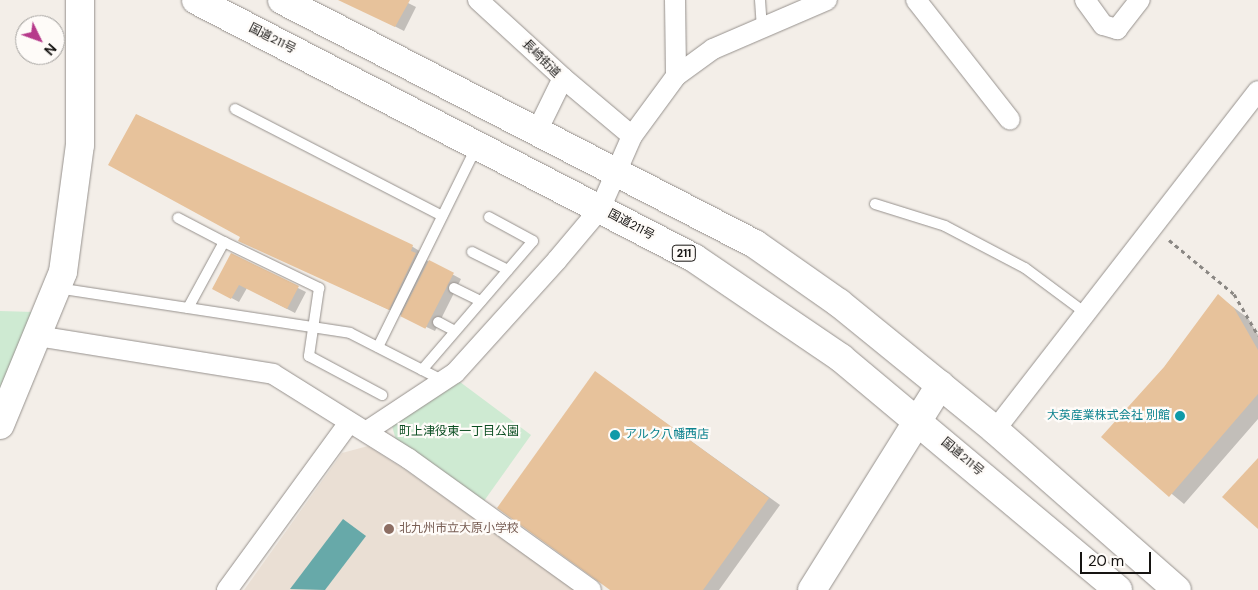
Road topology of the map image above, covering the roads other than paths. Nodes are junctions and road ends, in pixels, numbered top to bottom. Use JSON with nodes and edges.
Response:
{"nodes":[{"id":1,"x":80,"y":0,"type":"edge"},
{"id":2,"x":196,"y":0,"type":"edge"},
{"id":3,"x":282,"y":0,"type":"edge"},
{"id":4,"x":478,"y":0,"type":"edge"},
{"id":5,"x":674,"y":0,"type":"edge"},
{"id":6,"x":760,"y":0,"type":"edge"},
{"id":7,"x":827,"y":0,"type":"edge"},
{"id":8,"x":916,"y":0,"type":"edge"},
{"id":9,"x":1085,"y":0,"type":"edge"},
{"id":10,"x":1140,"y":0,"type":"edge"},
{"id":11,"x":762,"y":30,"type":"junction"},
{"id":12,"x":676,"y":76,"type":"junction"},
{"id":13,"x":563,"y":78,"type":"junction"},
{"id":14,"x":1258,"y":91,"type":"edge"},
{"id":15,"x":235,"y":109,"type":"dead end"},
{"id":16,"x":1010,"y":120,"type":"dead end"},
{"id":17,"x":537,"y":131,"type":"junction"},
{"id":18,"x":632,"y":136,"type":"junction"},
{"id":19,"x":477,"y":145,"type":"junction"},
{"id":20,"x":618,"y":170,"type":"junction"},
{"id":21,"x":875,"y":204,"type":"dead end"},
{"id":22,"x":600,"y":209,"type":"junction"},
{"id":23,"x":442,"y":216,"type":"junction"},
{"id":24,"x":489,"y":217,"type":"dead end"},
{"id":25,"x":178,"y":218,"type":"dead end"},
{"id":26,"x":224,"y":242,"type":"junction"},
{"id":27,"x":472,"y":252,"type":"dead end"},
{"id":28,"x":508,"y":270,"type":"junction"},
{"id":29,"x":56,"y":288,"type":"junction"},
{"id":30,"x":454,"y":288,"type":"dead end"},
{"id":31,"x":481,"y":301,"type":"junction"},
{"id":32,"x":188,"y":308,"type":"junction"},
{"id":33,"x":1083,"y":311,"type":"junction"},
{"id":34,"x":438,"y":322,"type":"dead end"},
{"id":35,"x":314,"y":328,"type":"junction"},
{"id":36,"x":455,"y":331,"type":"junction"},
{"id":37,"x":37,"y":336,"type":"junction"},
{"id":38,"x":378,"y":347,"type":"junction"},
{"id":39,"x":422,"y":370,"type":"junction"},
{"id":40,"x":444,"y":381,"type":"junction"},
{"id":41,"x":940,"y":385,"type":"junction"},
{"id":42,"x":382,"y":395,"type":"dead end"},
{"id":43,"x":915,"y":418,"type":"junction"},
{"id":44,"x":0,"y":425,"type":"edge"},
{"id":45,"x":358,"y":427,"type":"junction"},
{"id":46,"x":995,"y":430,"type":"junction"},
{"id":47,"x":227,"y":590,"type":"edge"},
{"id":48,"x":591,"y":590,"type":"edge"},
{"id":49,"x":812,"y":590,"type":"edge"},
{"id":50,"x":1118,"y":590,"type":"edge"},
{"id":51,"x":1177,"y":590,"type":"edge"}],
"edges":[{"from":1,"to":29,"type":"main road"},
{"from":2,"to":19,"type":"main road","name":"国道211号","number":"211"},
{"from":3,"to":17,"type":"main road"},
{"from":4,"to":13,"type":"street","name":"長崎街道"},
{"from":5,"to":12,"type":"street"},
{"from":6,"to":11,"type":"lane"},
{"from":7,"to":11,"type":"street"},
{"from":8,"to":16,"type":"street"},
{"from":9,"to":10,"type":"street"},
{"from":11,"to":12,"type":"street"},
{"from":12,"to":18,"type":"street"},
{"from":13,"to":17,"type":"street","name":"長崎街道"},
{"from":13,"to":18,"type":"street"},
{"from":14,"to":33,"type":"street"},
{"from":15,"to":23,"type":"lane"},
{"from":17,"to":20,"type":"main road"},
{"from":18,"to":20,"type":"street"},
{"from":19,"to":22,"type":"main road","name":"国道211号","number":"211"},
{"from":19,"to":23,"type":"lane"},
{"from":20,"to":22,"type":"street"},
{"from":20,"to":41,"type":"main road"},
{"from":21,"to":33,"type":"lane"},
{"from":22,"to":40,"type":"street"},
{"from":22,"to":43,"type":"main road","name":"国道211号","number":"211"},
{"from":23,"to":38,"type":"lane"},
{"from":24,"to":28,"type":"lane"},
{"from":25,"to":26,"type":"lane"},
{"from":26,"to":32,"type":"lane"},
{"from":26,"to":35,"type":"lane"},
{"from":27,"to":28,"type":"lane"},
{"from":28,"to":31,"type":"lane"},
{"from":29,"to":32,"type":"lane"},
{"from":29,"to":37,"type":"main road"},
{"from":30,"to":31,"type":"lane"},
{"from":31,"to":36,"type":"lane"},
{"from":32,"to":35,"type":"lane"},
{"from":33,"to":46,"type":"street"},
{"from":34,"to":36,"type":"lane"},
{"from":35,"to":38,"type":"lane"},
{"from":35,"to":42,"type":"lane"},
{"from":36,"to":39,"type":"lane"},
{"from":37,"to":44,"type":"main road"},
{"from":37,"to":45,"type":"street"},
{"from":38,"to":39,"type":"lane"},
{"from":39,"to":40,"type":"lane"},
{"from":40,"to":45,"type":"street"},
{"from":41,"to":43,"type":"main road"},
{"from":41,"to":46,"type":"main road"},
{"from":43,"to":49,"type":"main road"},
{"from":43,"to":50,"type":"main road","name":"国道211号","number":"211"},
{"from":45,"to":47,"type":"street"},
{"from":45,"to":48,"type":"street"},
{"from":46,"to":51,"type":"main road"}]}
